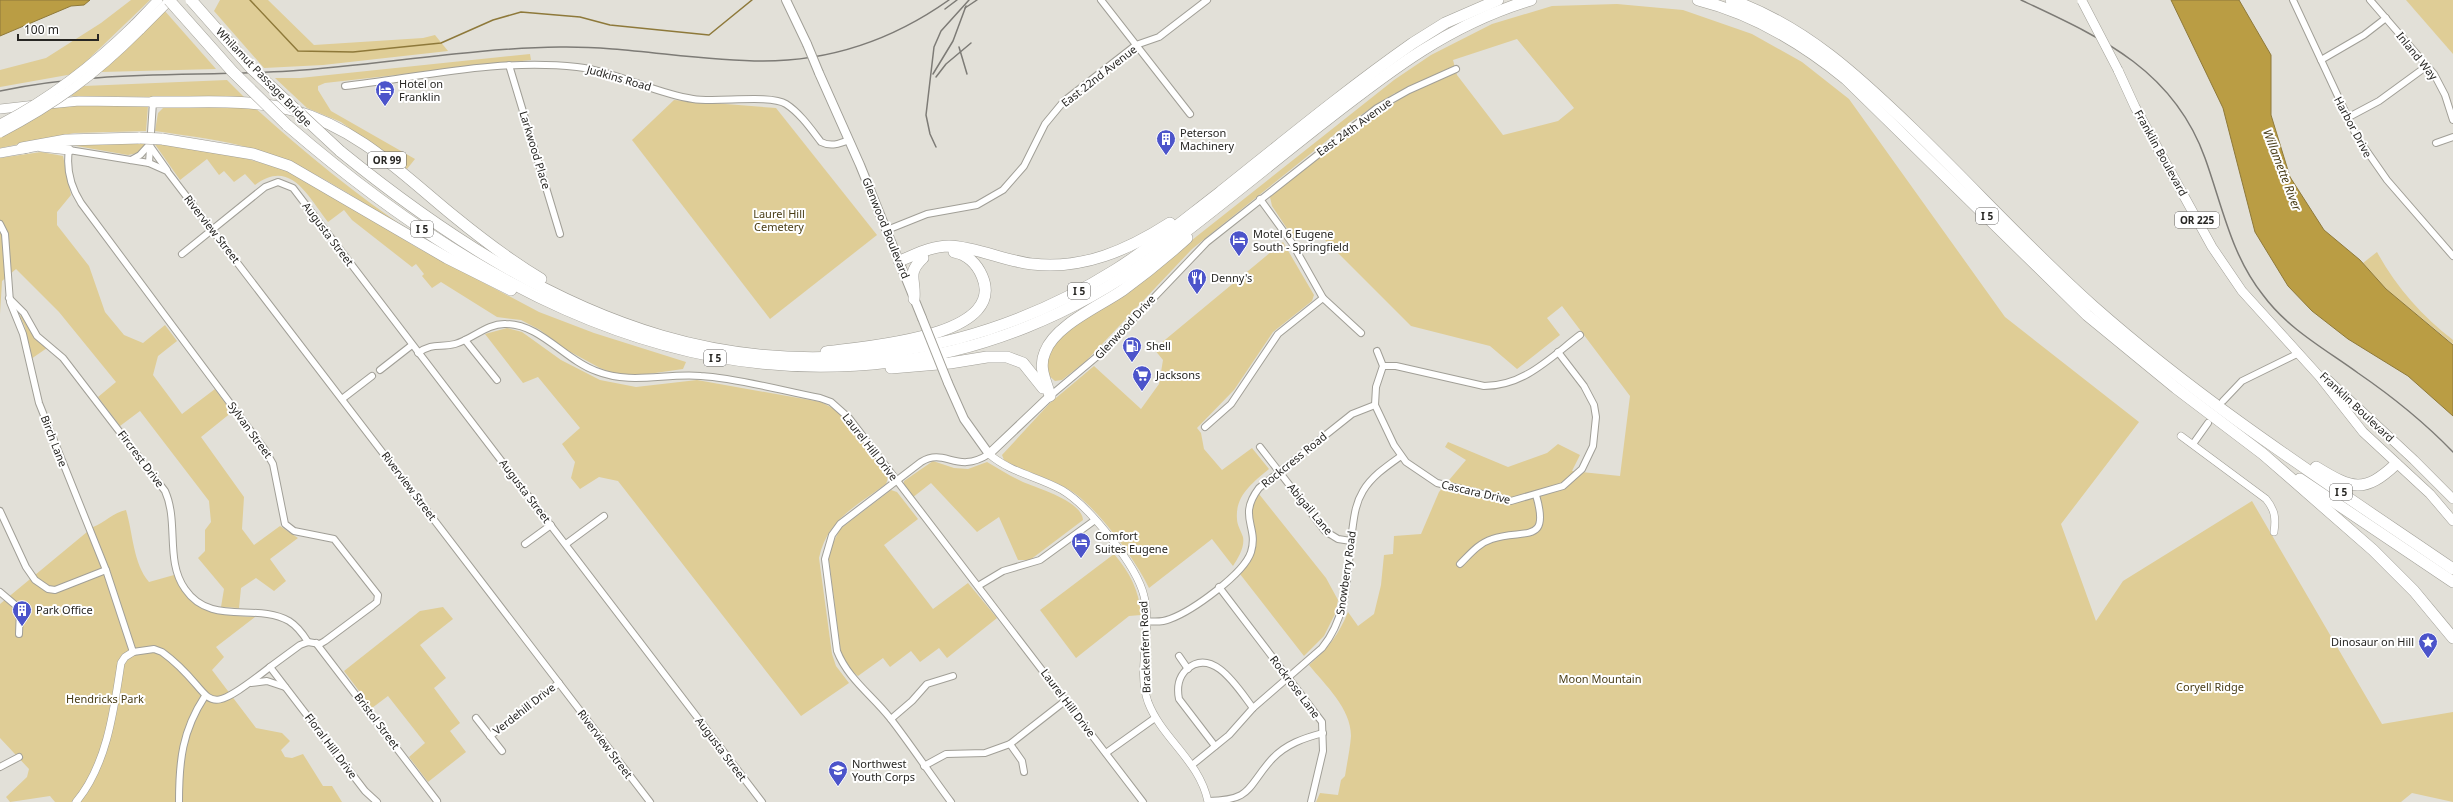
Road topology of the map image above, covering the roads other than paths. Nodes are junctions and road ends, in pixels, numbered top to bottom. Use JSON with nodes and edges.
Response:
{"nodes":[{"id":1,"x":158,"y":0,"type":"edge"},
{"id":2,"x":169,"y":0,"type":"edge"},
{"id":3,"x":191,"y":0,"type":"edge"},
{"id":4,"x":786,"y":0,"type":"edge"},
{"id":5,"x":1101,"y":0,"type":"edge"},
{"id":6,"x":1207,"y":0,"type":"edge"},
{"id":7,"x":1498,"y":0,"type":"edge"},
{"id":8,"x":1531,"y":0,"type":"edge"},
{"id":9,"x":1698,"y":0,"type":"edge"},
{"id":10,"x":1730,"y":0,"type":"edge"},
{"id":11,"x":2294,"y":0,"type":"edge"},
{"id":12,"x":2370,"y":0,"type":"edge"},
{"id":13,"x":2082,"y":1,"type":"edge"},
{"id":14,"x":2386,"y":18,"type":"junction"},
{"id":15,"x":137,"y":28,"type":"junction"},
{"id":16,"x":1136,"y":46,"type":"junction"},
{"id":17,"x":2321,"y":60,"type":"junction"},
{"id":18,"x":509,"y":65,"type":"junction"},
{"id":19,"x":2427,"y":66,"type":"junction"},
{"id":20,"x":1456,"y":69,"type":"dead end"},
{"id":21,"x":345,"y":86,"type":"dead end"},
{"id":22,"x":153,"y":102,"type":"junction"},
{"id":23,"x":0,"y":110,"type":"edge"},
{"id":24,"x":1190,"y":114,"type":"dead end"},
{"id":25,"x":2347,"y":118,"type":"junction"},
{"id":26,"x":2453,"y":120,"type":"edge"},
{"id":27,"x":0,"y":124,"type":"edge"},
{"id":28,"x":0,"y":133,"type":"edge"},
{"id":29,"x":2453,"y":137,"type":"edge"},
{"id":30,"x":849,"y":140,"type":"junction"},
{"id":31,"x":2436,"y":143,"type":"dead end"},
{"id":32,"x":150,"y":145,"type":"junction"},
{"id":33,"x":22,"y":148,"type":"junction"},
{"id":34,"x":70,"y":150,"type":"junction"},
{"id":35,"x":0,"y":153,"type":"edge"},
{"id":36,"x":131,"y":160,"type":"junction"},
{"id":37,"x":149,"y":163,"type":"junction"},
{"id":38,"x":167,"y":171,"type":"junction"},
{"id":39,"x":1240,"y":182,"type":"junction"},
{"id":40,"x":1260,"y":199,"type":"junction"},
{"id":41,"x":0,"y":224,"type":"edge"},
{"id":42,"x":211,"y":228,"type":"junction"},
{"id":43,"x":887,"y":230,"type":"junction"},
{"id":44,"x":560,"y":234,"type":"dead end"},
{"id":45,"x":3,"y":247,"type":"edge"},
{"id":46,"x":182,"y":254,"type":"dead end"},
{"id":47,"x":2453,"y":256,"type":"edge"},
{"id":48,"x":923,"y":258,"type":"junction"},
{"id":49,"x":900,"y":264,"type":"junction"},
{"id":50,"x":9,"y":298,"type":"junction"},
{"id":51,"x":1323,"y":298,"type":"junction"},
{"id":52,"x":914,"y":299,"type":"junction"},
{"id":53,"x":586,"y":307,"type":"junction"},
{"id":54,"x":571,"y":312,"type":"junction"},
{"id":55,"x":1362,"y":333,"type":"dead end"},
{"id":56,"x":1580,"y":335,"type":"dead end"},
{"id":57,"x":465,"y":340,"type":"junction"},
{"id":58,"x":412,"y":345,"type":"junction"},
{"id":59,"x":1377,"y":351,"type":"dead end"},
{"id":60,"x":1558,"y":352,"type":"junction"},
{"id":61,"x":418,"y":353,"type":"junction"},
{"id":62,"x":2299,"y":353,"type":"junction"},
{"id":63,"x":786,"y":357,"type":"junction"},
{"id":64,"x":866,"y":365,"type":"junction"},
{"id":65,"x":1383,"y":366,"type":"junction"},
{"id":66,"x":380,"y":370,"type":"dead end"},
{"id":67,"x":372,"y":376,"type":"dead end"},
{"id":68,"x":497,"y":380,"type":"dead end"},
{"id":69,"x":1050,"y":396,"type":"junction"},
{"id":70,"x":342,"y":399,"type":"junction"},
{"id":71,"x":2223,"y":401,"type":"dead end"},
{"id":72,"x":1375,"y":405,"type":"junction"},
{"id":73,"x":2228,"y":415,"type":"junction"},
{"id":74,"x":2208,"y":423,"type":"dead end"},
{"id":75,"x":1206,"y":427,"type":"dead end"},
{"id":76,"x":2181,"y":436,"type":"dead end"},
{"id":77,"x":2193,"y":444,"type":"junction"},
{"id":78,"x":1260,"y":447,"type":"dead end"},
{"id":79,"x":989,"y":454,"type":"junction"},
{"id":80,"x":2263,"y":454,"type":"junction"},
{"id":81,"x":1401,"y":456,"type":"junction"},
{"id":82,"x":2414,"y":460,"type":"junction"},
{"id":83,"x":2396,"y":464,"type":"junction"},
{"id":84,"x":1279,"y":471,"type":"junction"},
{"id":85,"x":897,"y":482,"type":"junction"},
{"id":86,"x":1536,"y":495,"type":"junction"},
{"id":87,"x":2453,"y":499,"type":"edge"},
{"id":88,"x":0,"y":511,"type":"edge"},
{"id":89,"x":604,"y":516,"type":"dead end"},
{"id":90,"x":1095,"y":520,"type":"junction"},
{"id":91,"x":2453,"y":521,"type":"edge"},
{"id":92,"x":551,"y":525,"type":"junction"},
{"id":93,"x":2274,"y":532,"type":"dead end"},
{"id":94,"x":1351,"y":541,"type":"junction"},
{"id":95,"x":526,"y":544,"type":"dead end"},
{"id":96,"x":566,"y":544,"type":"junction"},
{"id":97,"x":1460,"y":564,"type":"dead end"},
{"id":98,"x":2453,"y":569,"type":"edge"},
{"id":99,"x":106,"y":570,"type":"junction"},
{"id":100,"x":2453,"y":582,"type":"edge"},
{"id":101,"x":978,"y":586,"type":"junction"},
{"id":102,"x":1219,"y":587,"type":"junction"},
{"id":103,"x":0,"y":592,"type":"edge"},
{"id":104,"x":1146,"y":622,"type":"junction"},
{"id":105,"x":19,"y":634,"type":"dead end"},
{"id":106,"x":2453,"y":638,"type":"edge"},
{"id":107,"x":308,"y":642,"type":"junction"},
{"id":108,"x":316,"y":643,"type":"junction"},
{"id":109,"x":133,"y":652,"type":"junction"},
{"id":110,"x":1179,"y":656,"type":"dead end"},
{"id":111,"x":270,"y":667,"type":"junction"},
{"id":112,"x":1188,"y":669,"type":"junction"},
{"id":113,"x":953,"y":676,"type":"dead end"},
{"id":114,"x":1288,"y":677,"type":"junction"},
{"id":115,"x":559,"y":683,"type":"junction"},
{"id":116,"x":249,"y":684,"type":"junction"},
{"id":117,"x":286,"y":688,"type":"junction"},
{"id":118,"x":205,"y":696,"type":"junction"},
{"id":119,"x":1065,"y":702,"type":"junction"},
{"id":120,"x":1253,"y":708,"type":"junction"},
{"id":121,"x":476,"y":718,"type":"dead end"},
{"id":122,"x":1155,"y":718,"type":"junction"},
{"id":123,"x":891,"y":719,"type":"junction"},
{"id":124,"x":1323,"y":733,"type":"junction"},
{"id":125,"x":490,"y":736,"type":"junction"},
{"id":126,"x":1010,"y":744,"type":"junction"},
{"id":127,"x":1215,"y":746,"type":"junction"},
{"id":128,"x":502,"y":751,"type":"dead end"},
{"id":129,"x":1106,"y":753,"type":"junction"},
{"id":130,"x":19,"y":757,"type":"dead end"},
{"id":131,"x":1192,"y":765,"type":"junction"},
{"id":132,"x":924,"y":766,"type":"junction"},
{"id":133,"x":0,"y":767,"type":"edge"},
{"id":134,"x":1024,"y":772,"type":"dead end"},
{"id":135,"x":1244,"y":799,"type":"edge"},
{"id":136,"x":437,"y":801,"type":"edge"},
{"id":137,"x":76,"y":802,"type":"edge"},
{"id":138,"x":179,"y":802,"type":"edge"},
{"id":139,"x":377,"y":802,"type":"edge"},
{"id":140,"x":650,"y":802,"type":"edge"},
{"id":141,"x":762,"y":802,"type":"edge"},
{"id":142,"x":951,"y":802,"type":"edge"},
{"id":143,"x":1143,"y":802,"type":"edge"},
{"id":144,"x":1208,"y":802,"type":"edge"},
{"id":145,"x":1311,"y":802,"type":"edge"}],
"edges":[{"from":1,"to":15,"type":"main road"},
{"from":2,"to":15,"type":"main road"},
{"from":2,"to":54,"type":"highway","name":"Whilamut Passage Bridge","number":"I 5","bridge":true},
{"from":3,"to":53,"type":"highway","name":"Whilamut Passage Bridge","number":"I 5","bridge":true},
{"from":4,"to":30,"type":"main road","name":"Glenwood Boulevard","bridge":true},
{"from":5,"to":16,"type":"street"},
{"from":6,"to":16,"type":"street","name":"East 22nd Avenue"},
{"from":7,"to":39,"type":"highway","number":"I 5"},
{"from":8,"to":39,"type":"highway","number":"I 5"},
{"from":9,"to":80,"type":"highway","number":"I 5"},
{"from":10,"to":73,"type":"highway","number":"I 5"},
{"from":11,"to":17,"type":"street","name":"Harbor Drive"},
{"from":12,"to":14,"type":"street","name":"Inland Way"},
{"from":13,"to":62,"type":"main road","name":"Franklin Boulevard","number":"OR 225","bridge":true},
{"from":14,"to":17,"type":"street"},
{"from":14,"to":19,"type":"street","name":"Inland Way"},
{"from":15,"to":27,"type":"main road","bridge":true},
{"from":15,"to":28,"type":"main road","bridge":true},
{"from":16,"to":24,"type":"street"},
{"from":16,"to":43,"type":"street","name":"East 22nd Avenue"},
{"from":17,"to":25,"type":"street","name":"Harbor Drive"},
{"from":18,"to":21,"type":"street","name":"Judkins Road"},
{"from":18,"to":30,"type":"street","name":"Judkins Road"},
{"from":18,"to":44,"type":"street","name":"Larkwood Place"},
{"from":19,"to":25,"type":"street"},
{"from":19,"to":26,"type":"street","name":"Inland Way"},
{"from":20,"to":40,"type":"street","name":"East 24th Avenue"},
{"from":22,"to":23,"type":"main road","number":"OR 99"},
{"from":22,"to":32,"type":"street"},
{"from":22,"to":53,"type":"highway","number":"OR 99"},
{"from":25,"to":47,"type":"street","name":"Harbor Drive"},
{"from":29,"to":31,"type":"street"},
{"from":30,"to":43,"type":"main road","name":"Glenwood Boulevard"},
{"from":32,"to":36,"type":"street"},
{"from":32,"to":37,"type":"street"},
{"from":32,"to":38,"type":"street","name":"Riverview Street"},
{"from":33,"to":34,"type":"main road"},
{"from":33,"to":35,"type":"main road"},
{"from":33,"to":54,"type":"highway","bridge":true},
{"from":34,"to":36,"type":"street","name":"Riverview Street"},
{"from":34,"to":108,"type":"street","name":"Sylvan Street"},
{"from":36,"to":37,"type":"street","name":"Riverview Street"},
{"from":37,"to":38,"type":"street","name":"Riverview Street"},
{"from":38,"to":42,"type":"street","name":"Riverview Street"},
{"from":39,"to":49,"type":"highway"},
{"from":39,"to":63,"type":"highway","number":"I 5"},
{"from":39,"to":64,"type":"highway","number":"I 5"},
{"from":39,"to":69,"type":"highway"},
{"from":40,"to":51,"type":"street"},
{"from":40,"to":69,"type":"street","name":"Glenwood Drive"},
{"from":41,"to":45,"type":"street","name":"Birch Lane"},
{"from":42,"to":46,"type":"street"},
{"from":42,"to":58,"type":"street","name":"Augusta Street"},
{"from":42,"to":70,"type":"street","name":"Riverview Street"},
{"from":43,"to":49,"type":"main road","name":"Glenwood Boulevard"},
{"from":45,"to":50,"type":"street","name":"Birch Lane"},
{"from":48,"to":49,"type":"highway"},
{"from":48,"to":52,"type":"highway"},
{"from":48,"to":63,"type":"highway"},
{"from":49,"to":52,"type":"main road","name":"Glenwood Boulevard"},
{"from":50,"to":99,"type":"street","name":"Birch Lane"},
{"from":50,"to":107,"type":"street","name":"Fircrest Drive"},
{"from":51,"to":55,"type":"street"},
{"from":51,"to":75,"type":"street"},
{"from":52,"to":79,"type":"main road","name":"Glenwood Boulevard","bridge":true},
{"from":53,"to":63,"type":"highway","number":"I 5"},
{"from":54,"to":64,"type":"highway","number":"I 5"},
{"from":56,"to":60,"type":"street"},
{"from":57,"to":61,"type":"street","name":"Laurel Hill Drive"},
{"from":57,"to":68,"type":"street"},
{"from":57,"to":85,"type":"street","name":"Laurel Hill Drive"},
{"from":58,"to":61,"type":"street","name":"Augusta Street"},
{"from":58,"to":66,"type":"street"},
{"from":59,"to":65,"type":"street"},
{"from":60,"to":65,"type":"street"},
{"from":60,"to":86,"type":"street","name":"Cascara Drive"},
{"from":61,"to":92,"type":"street","name":"Augusta Street"},
{"from":62,"to":71,"type":"street"},
{"from":62,"to":82,"type":"main road","name":"Franklin Boulevard"},
{"from":62,"to":83,"type":"main road","name":"Franklin Boulevard","number":"OR 225"},
{"from":64,"to":69,"type":"highway"},
{"from":65,"to":72,"type":"street"},
{"from":67,"to":70,"type":"street"},
{"from":69,"to":79,"type":"main road","name":"Glenwood Drive"},
{"from":70,"to":115,"type":"street","name":"Riverview Street"},
{"from":72,"to":81,"type":"street","name":"Cascara Drive"},
{"from":72,"to":84,"type":"street","name":"Rockcress Road"},
{"from":73,"to":83,"type":"highway"},
{"from":73,"to":98,"type":"highway","number":"I 5"},
{"from":74,"to":77,"type":"street"},
{"from":76,"to":77,"type":"street"},
{"from":77,"to":93,"type":"street"},
{"from":78,"to":84,"type":"street","name":"Abigail Lane"},
{"from":79,"to":85,"type":"street"},
{"from":79,"to":90,"type":"street","name":"Brackenfern Road"},
{"from":80,"to":100,"type":"highway","number":"I 5"},
{"from":80,"to":106,"type":"highway"},
{"from":81,"to":86,"type":"street","name":"Cascara Drive"},
{"from":81,"to":94,"type":"street","name":"Snowberry Road"},
{"from":82,"to":83,"type":"main road"},
{"from":82,"to":87,"type":"main road","name":"Franklin Boulevard"},
{"from":83,"to":91,"type":"main road","number":"OR 225"},
{"from":84,"to":94,"type":"street","name":"Abigail Lane"},
{"from":84,"to":102,"type":"street","name":"Rockcress Road"},
{"from":85,"to":101,"type":"street","name":"Laurel Hill Drive"},
{"from":85,"to":123,"type":"street"},
{"from":86,"to":97,"type":"street"},
{"from":88,"to":99,"type":"street"},
{"from":89,"to":96,"type":"street"},
{"from":90,"to":101,"type":"street"},
{"from":90,"to":104,"type":"street","name":"Brackenfern Road"},
{"from":92,"to":95,"type":"street"},
{"from":92,"to":96,"type":"street","name":"Augusta Street"},
{"from":94,"to":114,"type":"street","name":"Snowberry Road"},
{"from":96,"to":141,"type":"street","name":"Augusta Street"},
{"from":99,"to":109,"type":"street","name":"Birch Lane"},
{"from":101,"to":119,"type":"street","name":"Laurel Hill Drive"},
{"from":102,"to":104,"type":"street","name":"Rockcress Road"},
{"from":102,"to":114,"type":"street","name":"Rockrose Lane"},
{"from":103,"to":105,"type":"street"},
{"from":104,"to":122,"type":"street","name":"Brackenfern Road"},
{"from":107,"to":108,"type":"street"},
{"from":107,"to":111,"type":"street"},
{"from":108,"to":136,"type":"street","name":"Bristol Street"},
{"from":109,"to":118,"type":"street"},
{"from":109,"to":137,"type":"street"},
{"from":110,"to":112,"type":"street"},
{"from":111,"to":116,"type":"street"},
{"from":111,"to":117,"type":"street","name":"Floral Hill Drive"},
{"from":112,"to":120,"type":"street"},
{"from":112,"to":127,"type":"street"},
{"from":113,"to":123,"type":"street"},
{"from":114,"to":120,"type":"street","name":"Snowberry Road"},
{"from":114,"to":124,"type":"street","name":"Rockrose Lane"},
{"from":115,"to":125,"type":"street","name":"Verdehill Drive"},
{"from":115,"to":140,"type":"street","name":"Riverview Street"},
{"from":116,"to":117,"type":"street"},
{"from":116,"to":118,"type":"street"},
{"from":117,"to":139,"type":"street","name":"Floral Hill Drive"},
{"from":118,"to":138,"type":"street"},
{"from":119,"to":126,"type":"street"},
{"from":119,"to":129,"type":"street","name":"Laurel Hill Drive"},
{"from":120,"to":127,"type":"street","name":"Snowberry Road"},
{"from":121,"to":125,"type":"street"},
{"from":122,"to":129,"type":"street"},
{"from":122,"to":131,"type":"street","name":"Brackenfern Road"},
{"from":123,"to":132,"type":"street"},
{"from":124,"to":135,"type":"street"},
{"from":124,"to":145,"type":"street","name":"Rockrose Lane"},
{"from":125,"to":128,"type":"street"},
{"from":126,"to":132,"type":"street"},
{"from":126,"to":134,"type":"street"},
{"from":127,"to":131,"type":"street","name":"Snowberry Road"},
{"from":129,"to":143,"type":"street","name":"Laurel Hill Drive"},
{"from":130,"to":133,"type":"street"},
{"from":131,"to":144,"type":"street","name":"Brackenfern Road"},
{"from":132,"to":142,"type":"street"},
{"from":135,"to":144,"type":"street"}]}
